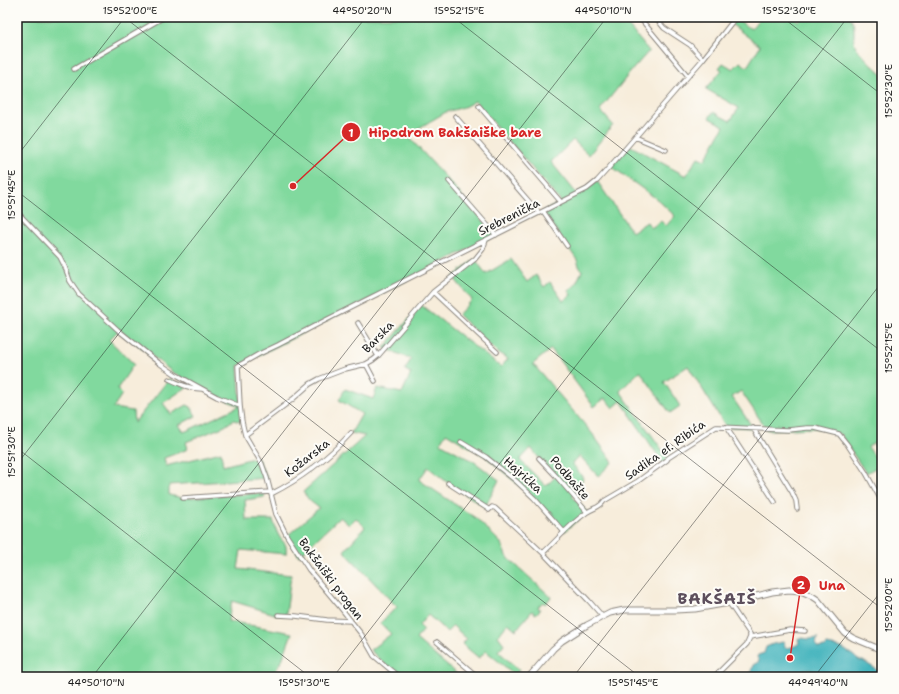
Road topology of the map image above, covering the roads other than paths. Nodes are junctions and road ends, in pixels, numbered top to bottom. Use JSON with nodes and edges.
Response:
{"nodes":[{"id":1,"x":164,"y":17,"type":"edge"},
{"id":2,"x":638,"y":17,"type":"edge"},
{"id":3,"x":655,"y":17,"type":"edge"},
{"id":4,"x":736,"y":17,"type":"edge"},
{"id":5,"x":703,"y":59,"type":"junction"},
{"id":6,"x":74,"y":69,"type":"dead end"},
{"id":7,"x":688,"y":76,"type":"junction"},
{"id":8,"x":479,"y":106,"type":"dead end"},
{"id":9,"x":455,"y":116,"type":"dead end"},
{"id":10,"x":636,"y":137,"type":"junction"},
{"id":11,"x":666,"y":150,"type":"dead end"},
{"id":12,"x":450,"y":181,"type":"dead end"},
{"id":13,"x":561,"y":202,"type":"junction"},
{"id":14,"x":17,"y":211,"type":"edge"},
{"id":15,"x":543,"y":211,"type":"junction"},
{"id":16,"x":539,"y":213,"type":"junction"},
{"id":17,"x":496,"y":235,"type":"junction"},
{"id":18,"x":486,"y":240,"type":"junction"},
{"id":19,"x":567,"y":246,"type":"dead end"},
{"id":20,"x":433,"y":292,"type":"junction"},
{"id":21,"x":358,"y":323,"type":"dead end"},
{"id":22,"x":497,"y":352,"type":"dead end"},
{"id":23,"x":378,"y":356,"type":"junction"},
{"id":24,"x":366,"y":364,"type":"junction"},
{"id":25,"x":238,"y":366,"type":"joint"},
{"id":26,"x":169,"y":379,"type":"dead end"},
{"id":27,"x":375,"y":381,"type":"dead end"},
{"id":28,"x":203,"y":389,"type":"junction"},
{"id":29,"x":240,"y":406,"type":"junction"},
{"id":30,"x":726,"y":427,"type":"junction"},
{"id":31,"x":753,"y":428,"type":"junction"},
{"id":32,"x":351,"y":433,"type":"dead end"},
{"id":33,"x":245,"y":434,"type":"junction"},
{"id":34,"x":461,"y":442,"type":"dead end"},
{"id":35,"x":539,"y":458,"type":"dead end"},
{"id":36,"x":448,"y":483,"type":"dead end"},
{"id":37,"x":271,"y":493,"type":"junction"},
{"id":38,"x":183,"y":498,"type":"dead end"},
{"id":39,"x":775,"y":502,"type":"dead end"},
{"id":40,"x":882,"y":502,"type":"edge"},
{"id":41,"x":797,"y":509,"type":"dead end"},
{"id":42,"x":587,"y":512,"type":"junction"},
{"id":43,"x":564,"y":532,"type":"junction"},
{"id":44,"x":543,"y":553,"type":"junction"},
{"id":45,"x":729,"y":603,"type":"junction"},
{"id":46,"x":278,"y":615,"type":"dead end"},
{"id":47,"x":603,"y":617,"type":"junction"},
{"id":48,"x":351,"y":622,"type":"junction"},
{"id":49,"x":805,"y":631,"type":"dead end"},
{"id":50,"x":750,"y":637,"type":"junction"},
{"id":51,"x":437,"y":642,"type":"dead end"},
{"id":52,"x":882,"y":650,"type":"edge"},
{"id":53,"x":399,"y":677,"type":"edge"},
{"id":54,"x":478,"y":677,"type":"edge"},
{"id":55,"x":529,"y":677,"type":"edge"},
{"id":56,"x":714,"y":677,"type":"edge"}],
"edges":[{"from":1,"to":6,"type":"street"},
{"from":2,"to":7,"type":"street"},
{"from":3,"to":5,"type":"street"},
{"from":4,"to":5,"type":"street","name":"Srebrenička"},
{"from":5,"to":7,"type":"street","name":"Srebrenička"},
{"from":7,"to":10,"type":"street","name":"Srebrenička"},
{"from":8,"to":13,"type":"street"},
{"from":9,"to":16,"type":"street"},
{"from":10,"to":11,"type":"street"},
{"from":10,"to":13,"type":"street","name":"Srebrenička"},
{"from":12,"to":17,"type":"street"},
{"from":13,"to":15,"type":"street","name":"Srebrenička"},
{"from":14,"to":28,"type":"street"},
{"from":15,"to":16,"type":"street","name":"Srebrenička"},
{"from":15,"to":19,"type":"street"},
{"from":16,"to":17,"type":"street","name":"Srebrenička"},
{"from":17,"to":18,"type":"street","name":"Srebrenička"},
{"from":18,"to":20,"type":"street","name":"Barska"},
{"from":18,"to":25,"type":"street","name":"Srebrenička"},
{"from":20,"to":22,"type":"street"},
{"from":20,"to":23,"type":"street","name":"Barska"},
{"from":21,"to":23,"type":"street"},
{"from":23,"to":24,"type":"street","name":"Barska"},
{"from":24,"to":27,"type":"street"},
{"from":24,"to":33,"type":"street","name":"Barska"},
{"from":25,"to":29,"type":"street","name":"Bakšaiški progan"},
{"from":26,"to":28,"type":"street"},
{"from":28,"to":29,"type":"street"},
{"from":29,"to":33,"type":"street","name":"Bakšaiški progan"},
{"from":30,"to":31,"type":"street","name":"Sadika ef. Ribića"},
{"from":30,"to":39,"type":"street"},
{"from":30,"to":42,"type":"street","name":"Sadika ef. Ribića"},
{"from":31,"to":40,"type":"street","name":"Sadika ef. Ribića"},
{"from":31,"to":41,"type":"street"},
{"from":32,"to":37,"type":"street","name":"Kožarska"},
{"from":33,"to":37,"type":"street","name":"Bakšaiški progan"},
{"from":34,"to":43,"type":"street","name":"Hajrićka"},
{"from":35,"to":42,"type":"street","name":"Podbašte"},
{"from":36,"to":44,"type":"street"},
{"from":37,"to":38,"type":"street"},
{"from":37,"to":48,"type":"street","name":"Bakšaiški progan"},
{"from":42,"to":43,"type":"street","name":"Sadika ef. Ribića"},
{"from":43,"to":44,"type":"street","name":"Sadika ef. Ribića"},
{"from":44,"to":47,"type":"street"},
{"from":45,"to":47,"type":"street"},
{"from":45,"to":50,"type":"street"},
{"from":45,"to":52,"type":"street"},
{"from":46,"to":48,"type":"street"},
{"from":47,"to":55,"type":"street"},
{"from":48,"to":53,"type":"street","name":"Bakšaiški progan"},
{"from":49,"to":50,"type":"street"},
{"from":50,"to":56,"type":"street"},
{"from":51,"to":54,"type":"street"}]}
